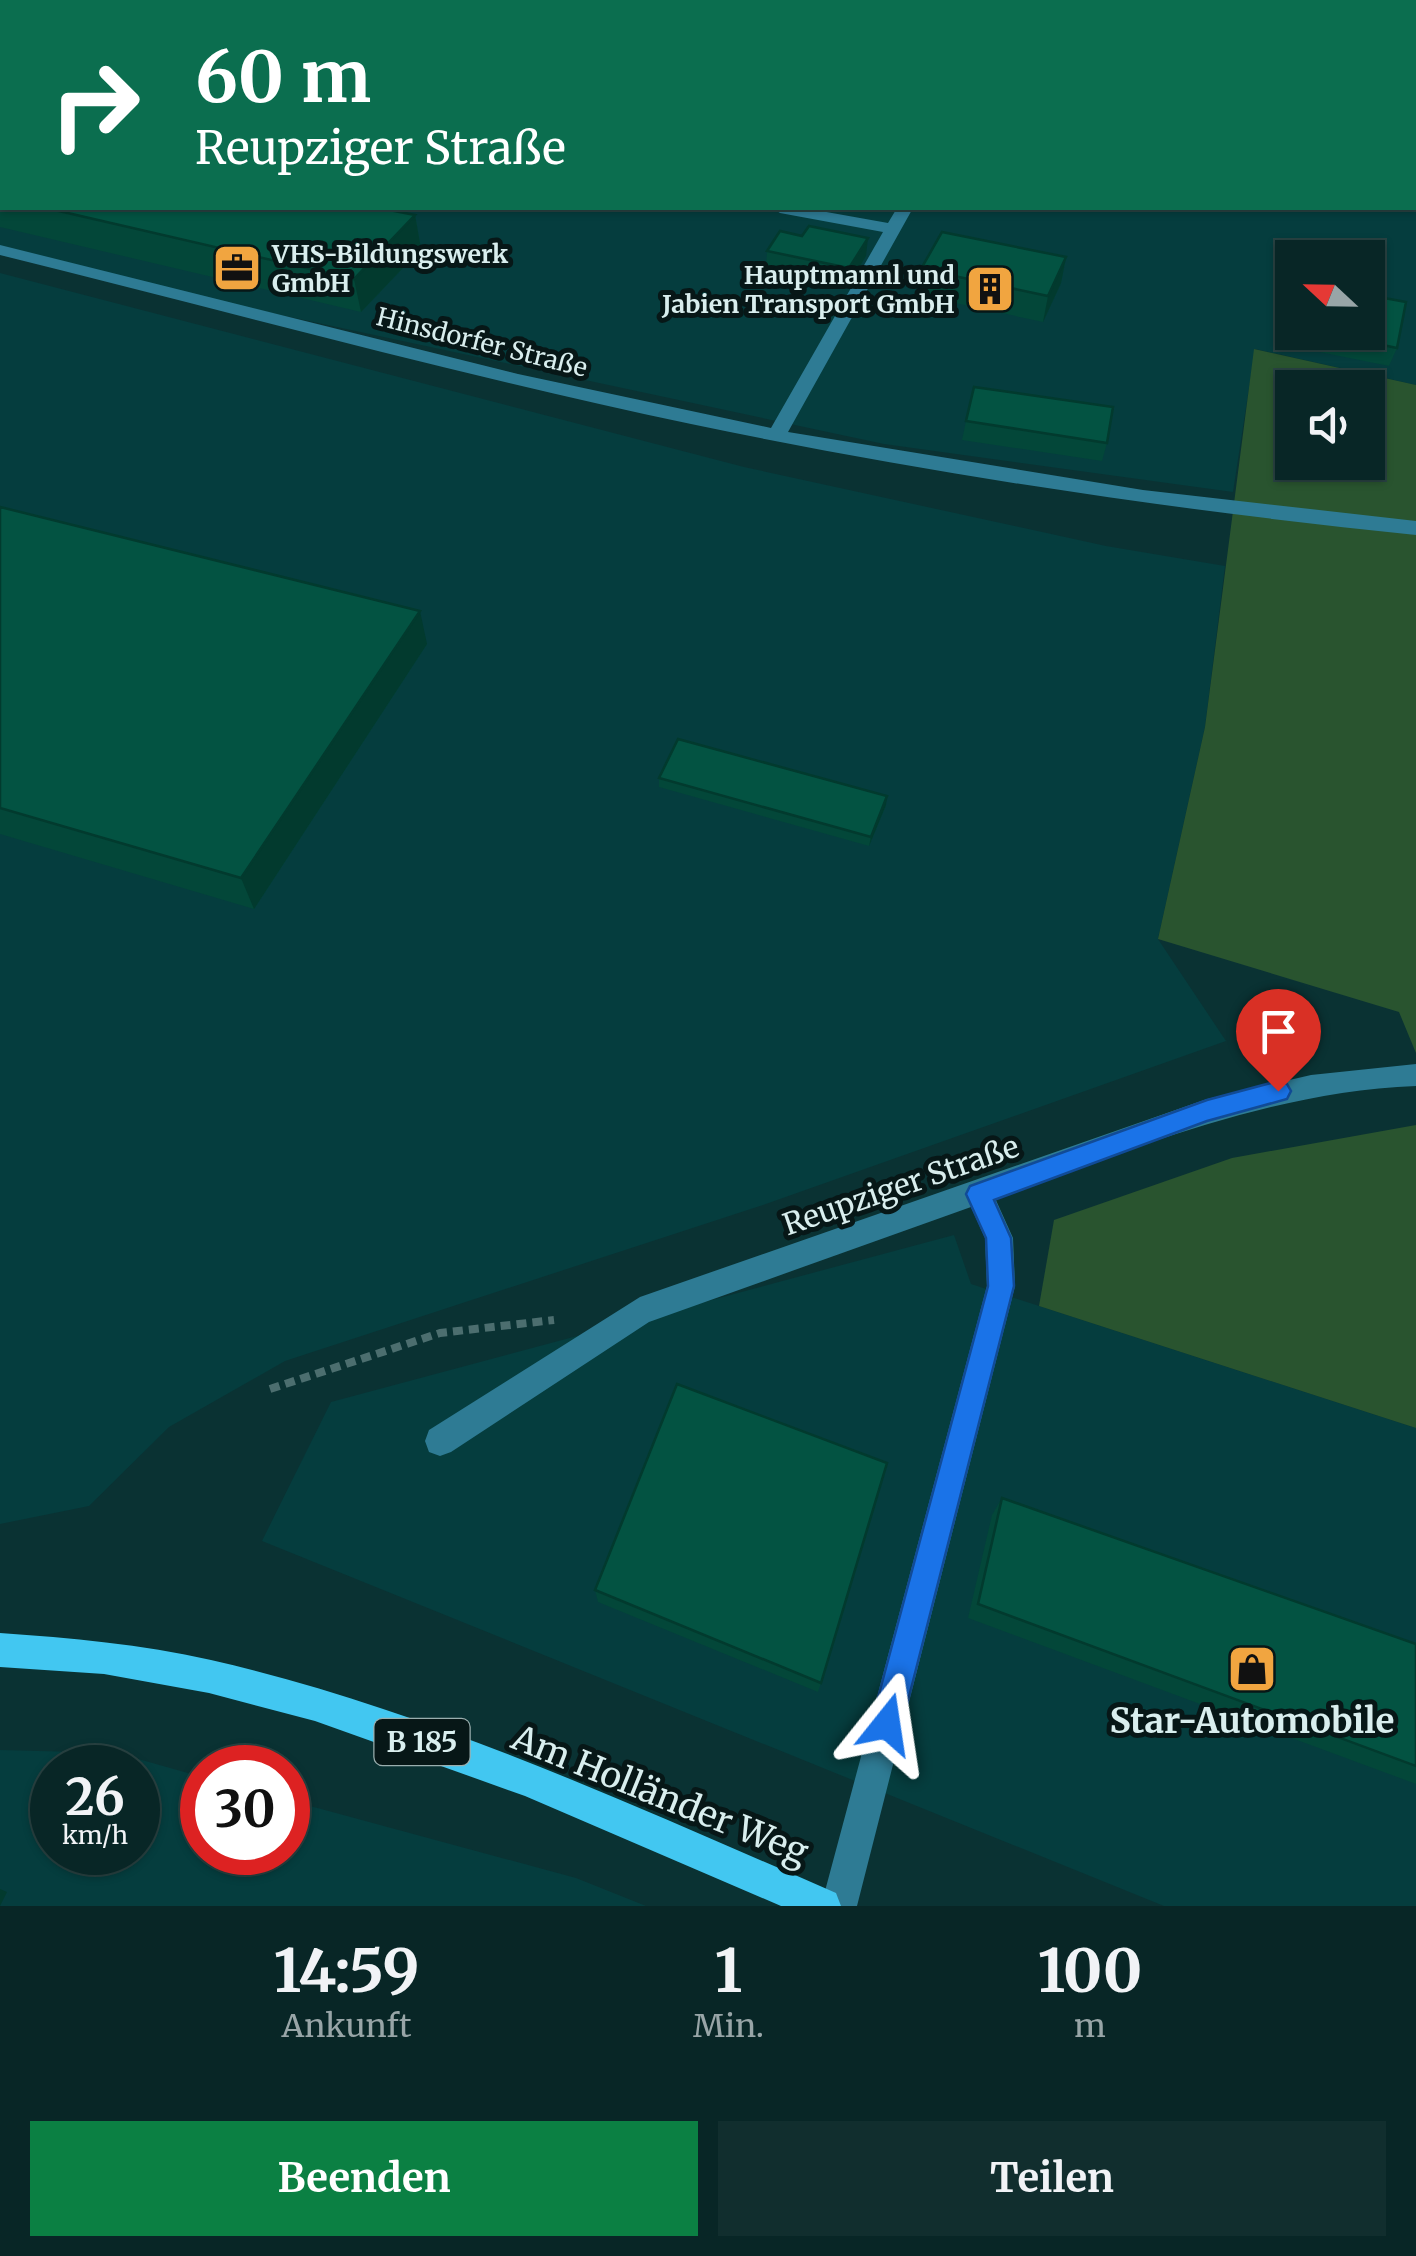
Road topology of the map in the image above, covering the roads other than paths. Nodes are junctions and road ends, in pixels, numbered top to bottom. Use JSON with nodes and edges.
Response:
{"nodes":[{"id":1,"x":791,"y":210,"type":"edge"},
{"id":2,"x":905,"y":210,"type":"edge"},
{"id":3,"x":894,"y":228,"type":"junction"},
{"id":4,"x":0,"y":250,"type":"edge"},
{"id":5,"x":778,"y":435,"type":"junction"},
{"id":6,"x":1416,"y":528,"type":"edge"},
{"id":7,"x":1416,"y":1076,"type":"edge"},
{"id":8,"x":979,"y":1194,"type":"junction"},
{"id":9,"x":440,"y":1442,"type":"dead end"},
{"id":10,"x":0,"y":1650,"type":"edge"},
{"id":11,"x":824,"y":1906,"type":"edge"},
{"id":12,"x":839,"y":1906,"type":"edge"}],
"edges":[{"from":1,"to":3,"type":"street"},
{"from":2,"to":3,"type":"street"},
{"from":3,"to":5,"type":"street"},
{"from":4,"to":5,"type":"street","name":"Hinsdorfer Straße"},
{"from":5,"to":6,"type":"street","name":"Hinsdorfer Straße"},
{"from":7,"to":8,"type":"street","name":"Reupziger Straße"},
{"from":8,"to":9,"type":"street","name":"Reupziger Straße"},
{"from":8,"to":12,"type":"street","name":"Am Holländer Weg"},
{"from":10,"to":11,"type":"main road","name":"Am Holländer Weg","number":"B 185"}]}
